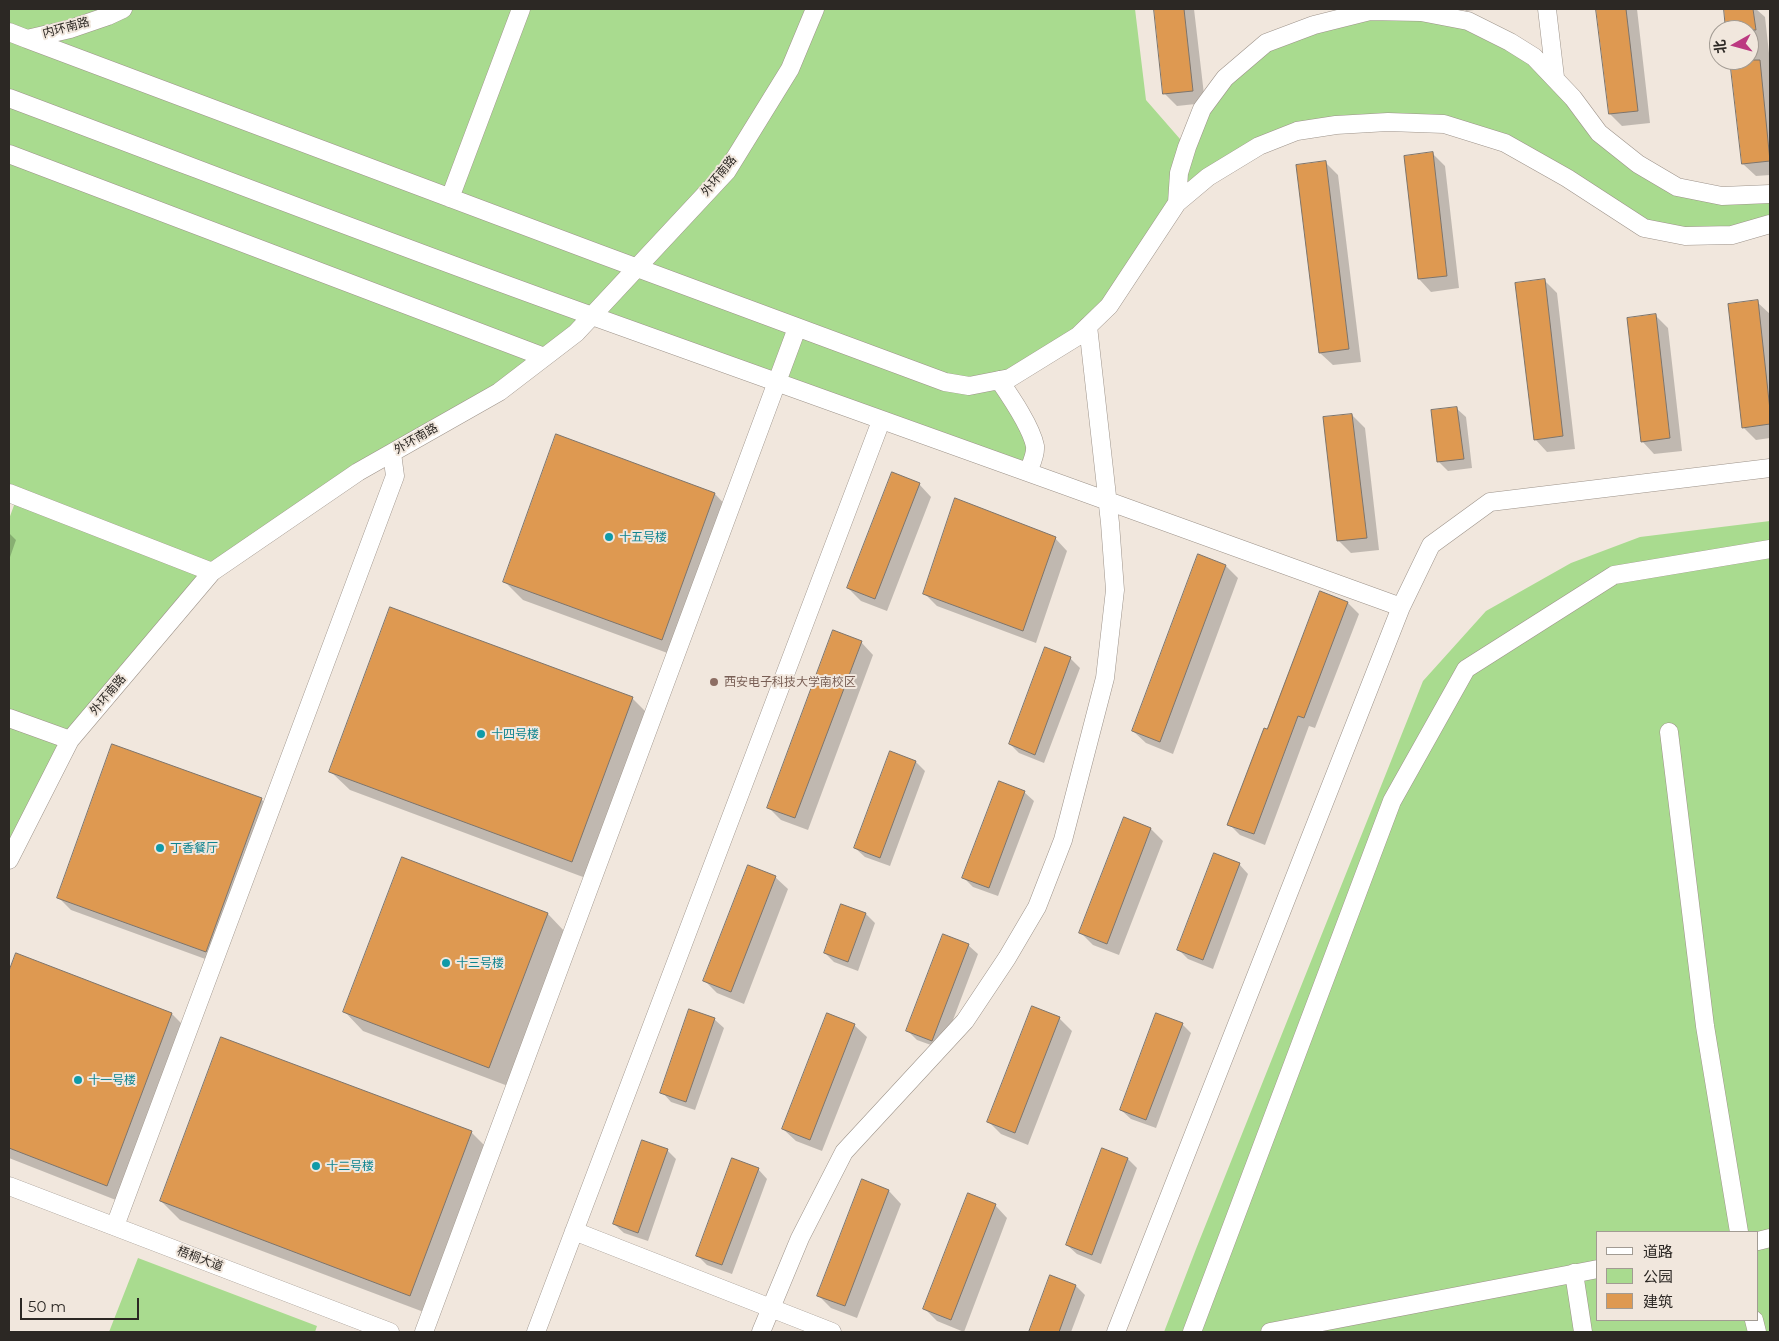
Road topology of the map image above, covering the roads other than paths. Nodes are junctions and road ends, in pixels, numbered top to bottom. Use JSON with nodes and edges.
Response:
{"nodes":[{"id":1,"x":123,"y":9,"type":"edge"},
{"id":2,"x":521,"y":9,"type":"edge"},
{"id":3,"x":815,"y":9,"type":"edge"},
{"id":4,"x":1546,"y":9,"type":"edge"},
{"id":5,"x":9,"y":32,"type":"edge"},
{"id":6,"x":27,"y":38,"type":"junction"},
{"id":7,"x":1555,"y":77,"type":"junction"},
{"id":8,"x":9,"y":98,"type":"edge"},
{"id":9,"x":9,"y":154,"type":"edge"},
{"id":10,"x":1770,"y":194,"type":"edge"},
{"id":11,"x":450,"y":198,"type":"junction"},
{"id":12,"x":1176,"y":203,"type":"junction"},
{"id":13,"x":1770,"y":224,"type":"edge"},
{"id":14,"x":637,"y":268,"type":"junction"},
{"id":15,"x":592,"y":316,"type":"junction"},
{"id":16,"x":1088,"y":326,"type":"junction"},
{"id":17,"x":797,"y":328,"type":"junction"},
{"id":18,"x":544,"y":357,"type":"junction"},
{"id":19,"x":999,"y":380,"type":"junction"},
{"id":20,"x":776,"y":382,"type":"junction"},
{"id":21,"x":881,"y":421,"type":"junction"},
{"id":22,"x":392,"y":453,"type":"junction"},
{"id":23,"x":1770,"y":468,"type":"edge"},
{"id":24,"x":1028,"y":472,"type":"junction"},
{"id":25,"x":9,"y":494,"type":"edge"},
{"id":26,"x":1107,"y":500,"type":"junction"},
{"id":27,"x":1770,"y":548,"type":"edge"},
{"id":28,"x":212,"y":572,"type":"junction"},
{"id":29,"x":1401,"y":608,"type":"junction"},
{"id":30,"x":9,"y":718,"type":"edge"},
{"id":31,"x":1669,"y":732,"type":"dead end"},
{"id":32,"x":70,"y":740,"type":"junction"},
{"id":33,"x":9,"y":860,"type":"edge"},
{"id":34,"x":9,"y":1186,"type":"edge"},
{"id":35,"x":115,"y":1226,"type":"junction"},
{"id":36,"x":574,"y":1231,"type":"junction"},
{"id":37,"x":1739,"y":1231,"type":"edge"},
{"id":38,"x":1596,"y":1269,"type":"edge"},
{"id":39,"x":1574,"y":1273,"type":"junction"},
{"id":40,"x":771,"y":1308,"type":"junction"},
{"id":41,"x":390,"y":1332,"type":"edge"},
{"id":42,"x":424,"y":1332,"type":"edge"},
{"id":43,"x":536,"y":1332,"type":"edge"},
{"id":44,"x":761,"y":1332,"type":"edge"},
{"id":45,"x":832,"y":1332,"type":"edge"},
{"id":46,"x":1116,"y":1332,"type":"edge"},
{"id":47,"x":1192,"y":1332,"type":"edge"},
{"id":48,"x":1270,"y":1332,"type":"edge"},
{"id":49,"x":1583,"y":1332,"type":"edge"}],
"edges":[{"from":1,"to":6,"type":"street","name":"内环南路"},
{"from":2,"to":11,"type":"street"},
{"from":3,"to":14,"type":"street","name":"外环南路"},
{"from":4,"to":7,"type":"street"},
{"from":5,"to":6,"type":"street","name":"内环南路"},
{"from":6,"to":11,"type":"street"},
{"from":7,"to":10,"type":"street"},
{"from":7,"to":12,"type":"street"},
{"from":8,"to":15,"type":"street"},
{"from":9,"to":18,"type":"street"},
{"from":11,"to":14,"type":"street"},
{"from":12,"to":13,"type":"street"},
{"from":12,"to":16,"type":"street"},
{"from":14,"to":15,"type":"street","name":"外环南路"},
{"from":14,"to":17,"type":"street"},
{"from":15,"to":18,"type":"street","name":"外环南路"},
{"from":15,"to":20,"type":"street"},
{"from":16,"to":19,"type":"street"},
{"from":16,"to":26,"type":"street"},
{"from":17,"to":19,"type":"street"},
{"from":17,"to":20,"type":"street"},
{"from":18,"to":22,"type":"street","name":"外环南路"},
{"from":19,"to":24,"type":"street"},
{"from":20,"to":21,"type":"street"},
{"from":20,"to":42,"type":"street"},
{"from":21,"to":24,"type":"street"},
{"from":21,"to":36,"type":"street"},
{"from":22,"to":28,"type":"street","name":"外环南路"},
{"from":22,"to":35,"type":"street"},
{"from":23,"to":29,"type":"street"},
{"from":24,"to":26,"type":"street"},
{"from":25,"to":28,"type":"street"},
{"from":26,"to":29,"type":"street"},
{"from":26,"to":40,"type":"street"},
{"from":27,"to":47,"type":"street"},
{"from":28,"to":32,"type":"street","name":"外环南路"},
{"from":29,"to":46,"type":"street"},
{"from":30,"to":32,"type":"street"},
{"from":31,"to":37,"type":"street"},
{"from":32,"to":33,"type":"street","name":"外环南路"},
{"from":34,"to":35,"type":"street","name":"梧桐大道"},
{"from":35,"to":41,"type":"street","name":"梧桐大道"},
{"from":36,"to":40,"type":"street"},
{"from":36,"to":43,"type":"street"},
{"from":38,"to":39,"type":"street"},
{"from":39,"to":48,"type":"street"},
{"from":39,"to":49,"type":"street"},
{"from":40,"to":44,"type":"street"},
{"from":40,"to":45,"type":"street"}]}
